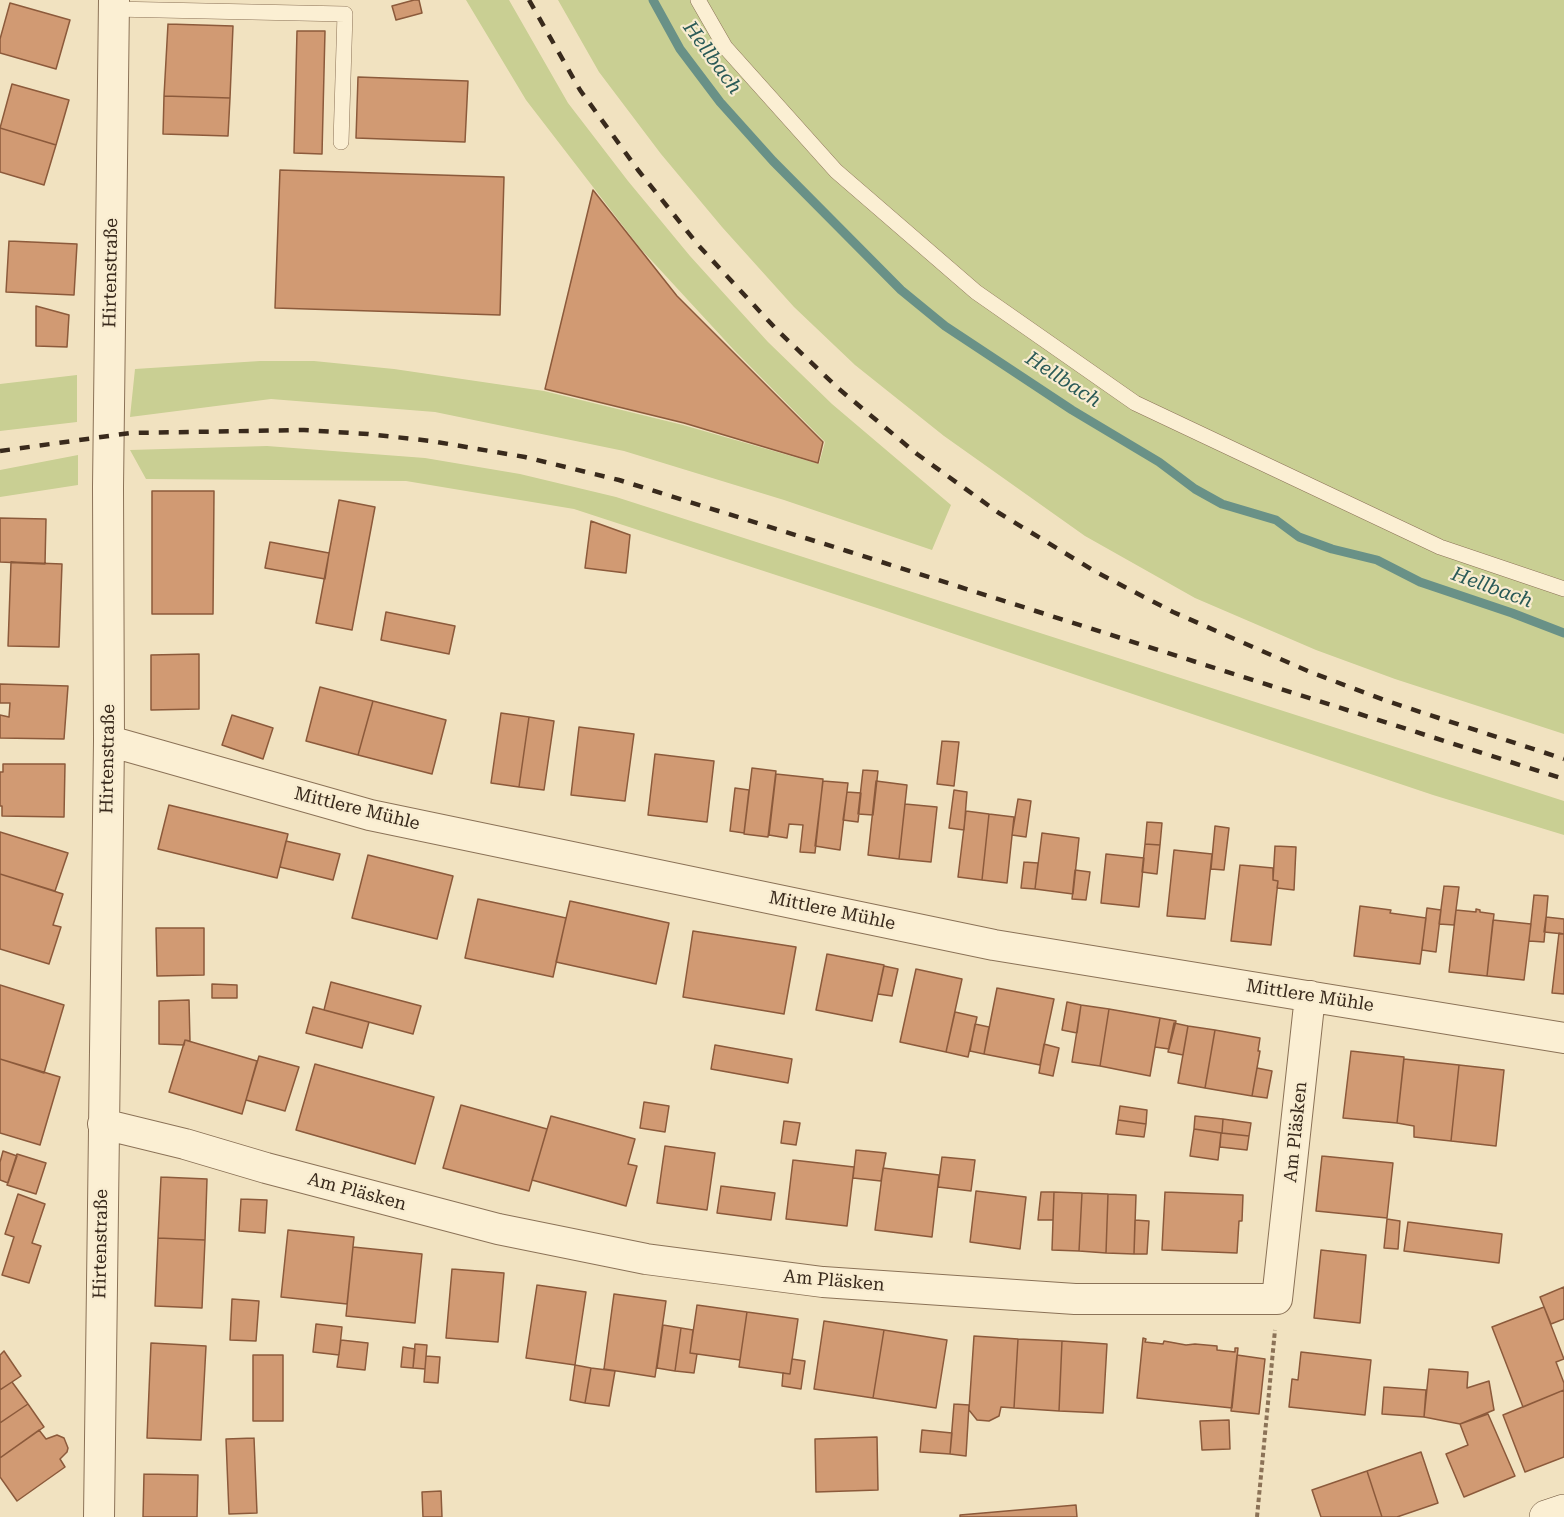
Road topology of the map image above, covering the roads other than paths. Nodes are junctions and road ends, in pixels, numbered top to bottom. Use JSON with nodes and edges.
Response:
{"nodes":[{"id":1,"x":698,"y":0,"type":"edge"},
{"id":2,"x":114,"y":4,"type":"edge"},
{"id":3,"x":341,"y":142,"type":"dead end"},
{"id":4,"x":1564,"y":589,"type":"edge"},
{"id":5,"x":109,"y":741,"type":"junction"},
{"id":6,"x":1310,"y":996,"type":"junction"},
{"id":7,"x":1564,"y":1038,"type":"edge"},
{"id":8,"x":104,"y":1124,"type":"junction"},
{"id":9,"x":1564,"y":1511,"type":"edge"},
{"id":10,"x":99,"y":1517,"type":"edge"},
{"id":11,"x":1546,"y":1517,"type":"edge"}],
"edges":[{"from":1,"to":4,"type":"lane"},
{"from":2,"to":3,"type":"lane"},
{"from":2,"to":5,"type":"street","name":"Hirtenstraße"},
{"from":5,"to":6,"type":"street","name":"Mittlere Mühle"},
{"from":5,"to":8,"type":"street","name":"Hirtenstraße"},
{"from":6,"to":7,"type":"street","name":"Mittlere Mühle"},
{"from":6,"to":8,"type":"street","name":"Am Pläsken"},
{"from":8,"to":10,"type":"street","name":"Hirtenstraße"},
{"from":9,"to":11,"type":"main road"}]}
